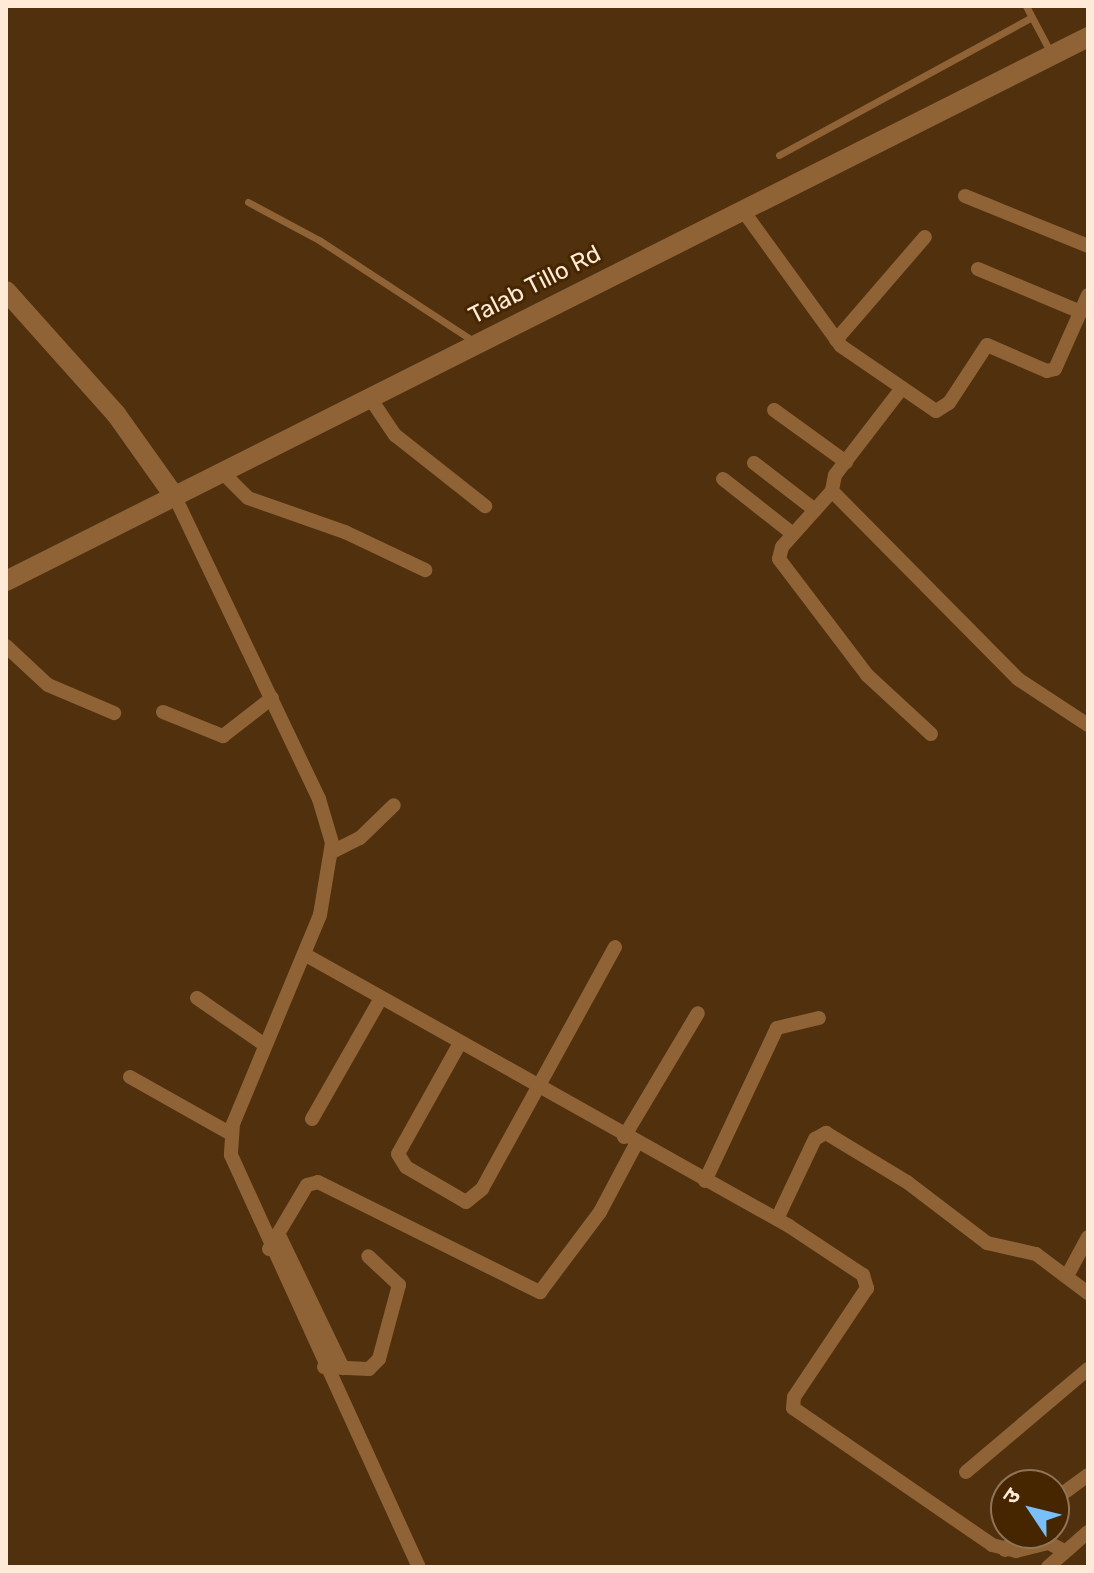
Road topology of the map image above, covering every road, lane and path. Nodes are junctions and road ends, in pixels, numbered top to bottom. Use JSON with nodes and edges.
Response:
{"nodes":[{"id":1,"x":1026,"y":6,"type":"edge"},
{"id":2,"x":1032,"y":17,"type":"junction"},
{"id":3,"x":1086,"y":43,"type":"edge"},
{"id":4,"x":1052,"y":55,"type":"junction"},
{"id":5,"x":779,"y":155,"type":"dead end"},
{"id":6,"x":965,"y":196,"type":"dead end"},
{"id":7,"x":248,"y":202,"type":"dead end"},
{"id":8,"x":744,"y":212,"type":"junction"},
{"id":9,"x":925,"y":237,"type":"dead end"},
{"id":10,"x":1088,"y":246,"type":"edge"},
{"id":11,"x":978,"y":269,"type":"dead end"},
{"id":12,"x":6,"y":291,"type":"edge"},
{"id":13,"x":1088,"y":295,"type":"edge"},
{"id":14,"x":1081,"y":312,"type":"junction"},
{"id":15,"x":836,"y":340,"type":"junction"},
{"id":16,"x":477,"y":344,"type":"junction"},
{"id":17,"x":902,"y":388,"type":"junction"},
{"id":18,"x":370,"y":398,"type":"junction"},
{"id":19,"x":774,"y":410,"type":"dead end"},
{"id":20,"x":846,"y":462,"type":"junction"},
{"id":21,"x":754,"y":463,"type":"dead end"},
{"id":22,"x":223,"y":473,"type":"junction"},
{"id":23,"x":723,"y":479,"type":"dead end"},
{"id":24,"x":832,"y":491,"type":"junction"},
{"id":25,"x":175,"y":497,"type":"junction"},
{"id":26,"x":485,"y":506,"type":"dead end"},
{"id":27,"x":815,"y":510,"type":"junction"},
{"id":28,"x":793,"y":534,"type":"junction"},
{"id":29,"x":425,"y":570,"type":"dead end"},
{"id":30,"x":6,"y":581,"type":"edge"},
{"id":31,"x":6,"y":646,"type":"edge"},
{"id":32,"x":272,"y":698,"type":"junction"},
{"id":33,"x":163,"y":712,"type":"dead end"},
{"id":34,"x":114,"y":713,"type":"dead end"},
{"id":35,"x":1088,"y":725,"type":"edge"},
{"id":36,"x":931,"y":734,"type":"dead end"},
{"id":37,"x":394,"y":805,"type":"dead end"},
{"id":38,"x":340,"y":849,"type":"junction"},
{"id":39,"x":615,"y":947,"type":"dead end"},
{"id":40,"x":304,"y":954,"type":"junction"},
{"id":41,"x":197,"y":998,"type":"dead end"},
{"id":42,"x":381,"y":998,"type":"junction"},
{"id":43,"x":698,"y":1013,"type":"dead end"},
{"id":44,"x":819,"y":1018,"type":"dead end"},
{"id":45,"x":460,"y":1043,"type":"junction"},
{"id":46,"x":265,"y":1045,"type":"junction"},
{"id":47,"x":130,"y":1077,"type":"dead end"},
{"id":48,"x":540,"y":1089,"type":"junction"},
{"id":49,"x":312,"y":1119,"type":"dead end"},
{"id":50,"x":231,"y":1134,"type":"junction"},
{"id":51,"x":630,"y":1140,"type":"junction"},
{"id":52,"x":705,"y":1181,"type":"junction"},
{"id":53,"x":777,"y":1219,"type":"junction"},
{"id":54,"x":1088,"y":1237,"type":"edge"},
{"id":55,"x":274,"y":1240,"type":"junction"},
{"id":56,"x":368,"y":1256,"type":"dead end"},
{"id":57,"x":1067,"y":1276,"type":"junction"},
{"id":58,"x":1088,"y":1293,"type":"edge"},
{"id":59,"x":335,"y":1367,"type":"junction"},
{"id":60,"x":1088,"y":1369,"type":"edge"},
{"id":61,"x":966,"y":1472,"type":"dead end"},
{"id":62,"x":1088,"y":1475,"type":"edge"},
{"id":63,"x":1070,"y":1488,"type":"edge"},
{"id":64,"x":1088,"y":1532,"type":"edge"},
{"id":65,"x":1005,"y":1550,"type":"joint"},
{"id":66,"x":1062,"y":1550,"type":"junction"},
{"id":67,"x":419,"y":1567,"type":"edge"},
{"id":68,"x":1048,"y":1567,"type":"edge"}],
"edges":[{"from":1,"to":2,"type":"lane"},
{"from":2,"to":4,"type":"lane"},
{"from":2,"to":5,"type":"lane"},
{"from":3,"to":4,"type":"main road","name":"Talab Tillo Rd"},
{"from":4,"to":8,"type":"main road","name":"Talab Tillo Rd"},
{"from":6,"to":10,"type":"street"},
{"from":7,"to":16,"type":"lane"},
{"from":8,"to":15,"type":"street"},
{"from":8,"to":16,"type":"main road","name":"Talab Tillo Rd"},
{"from":9,"to":15,"type":"street"},
{"from":11,"to":14,"type":"street"},
{"from":12,"to":25,"type":"main road"},
{"from":13,"to":14,"type":"street"},
{"from":14,"to":17,"type":"street"},
{"from":15,"to":17,"type":"street"},
{"from":16,"to":18,"type":"main road","name":"Talab Tillo Rd"},
{"from":17,"to":20,"type":"street"},
{"from":18,"to":22,"type":"main road","name":"Talab Tillo Rd"},
{"from":18,"to":26,"type":"street"},
{"from":19,"to":20,"type":"street"},
{"from":20,"to":24,"type":"street"},
{"from":21,"to":27,"type":"street"},
{"from":22,"to":25,"type":"main road","name":"Talab Tillo Rd"},
{"from":22,"to":29,"type":"street"},
{"from":23,"to":28,"type":"street"},
{"from":24,"to":27,"type":"street"},
{"from":24,"to":35,"type":"street"},
{"from":25,"to":30,"type":"main road","name":"Talab Tillo Rd"},
{"from":25,"to":32,"type":"street"},
{"from":27,"to":28,"type":"street"},
{"from":28,"to":36,"type":"street"},
{"from":31,"to":34,"type":"street"},
{"from":32,"to":33,"type":"street"},
{"from":32,"to":38,"type":"street"},
{"from":37,"to":38,"type":"street"},
{"from":38,"to":40,"type":"street"},
{"from":39,"to":48,"type":"street"},
{"from":40,"to":42,"type":"street"},
{"from":40,"to":46,"type":"street"},
{"from":41,"to":46,"type":"street"},
{"from":42,"to":45,"type":"street"},
{"from":42,"to":49,"type":"street"},
{"from":43,"to":51,"type":"street"},
{"from":44,"to":52,"type":"street"},
{"from":45,"to":48,"type":"street"},
{"from":45,"to":48,"type":"street"},
{"from":46,"to":50,"type":"street"},
{"from":47,"to":50,"type":"street"},
{"from":48,"to":51,"type":"street"},
{"from":50,"to":55,"type":"street"},
{"from":51,"to":52,"type":"street"},
{"from":51,"to":55,"type":"street"},
{"from":52,"to":53,"type":"street"},
{"from":53,"to":57,"type":"street"},
{"from":53,"to":65,"type":"street"},
{"from":54,"to":57,"type":"street"},
{"from":55,"to":59,"type":"street"},
{"from":56,"to":59,"type":"street"},
{"from":57,"to":58,"type":"street"},
{"from":59,"to":67,"type":"street"},
{"from":60,"to":61,"type":"street"},
{"from":62,"to":63,"type":"street"},
{"from":64,"to":66,"type":"street"},
{"from":65,"to":66,"type":"street"},
{"from":66,"to":68,"type":"street"}]}
